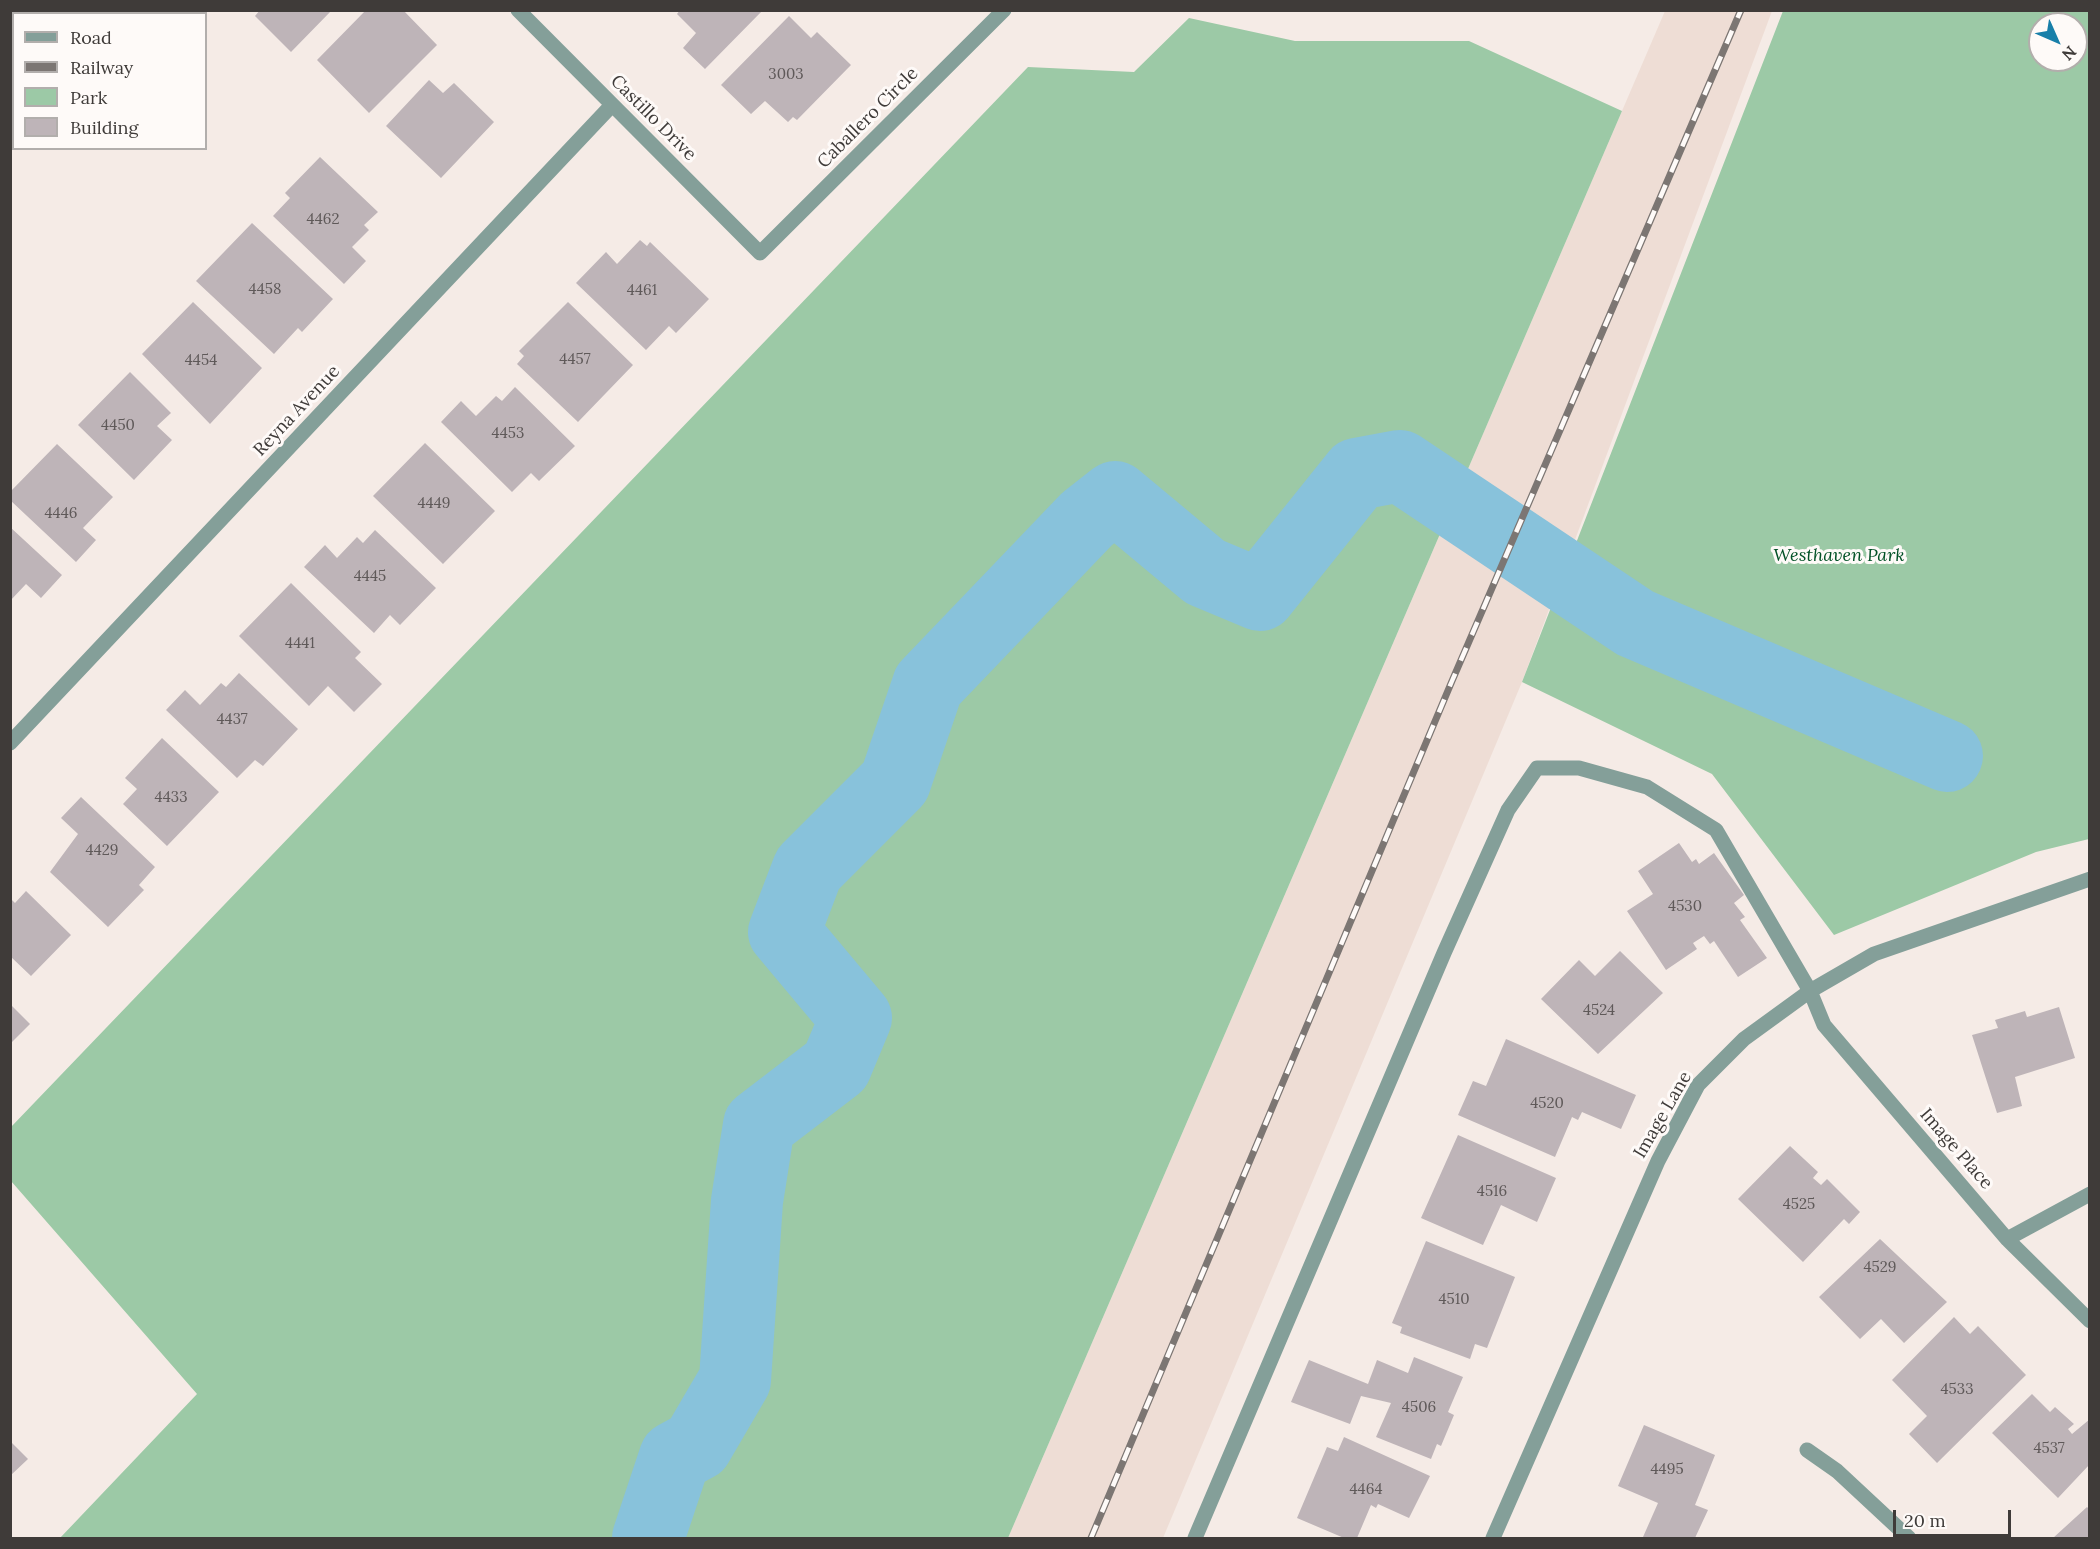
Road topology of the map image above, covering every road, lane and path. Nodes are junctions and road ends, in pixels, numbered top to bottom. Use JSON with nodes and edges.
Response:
{"nodes":[{"id":1,"x":518,"y":10,"type":"edge"},
{"id":2,"x":1004,"y":10,"type":"edge"},
{"id":3,"x":612,"y":105,"type":"junction"},
{"id":4,"x":760,"y":253,"type":"joint"},
{"id":5,"x":10,"y":743,"type":"edge"},
{"id":6,"x":2090,"y":879,"type":"edge"},
{"id":7,"x":1810,"y":991,"type":"junction"},
{"id":8,"x":2090,"y":1194,"type":"edge"},
{"id":9,"x":2007,"y":1239,"type":"junction"},
{"id":10,"x":2090,"y":1321,"type":"edge"},
{"id":11,"x":1807,"y":1450,"type":"dead end"},
{"id":12,"x":1195,"y":1539,"type":"edge"},
{"id":13,"x":1493,"y":1539,"type":"edge"},
{"id":14,"x":1909,"y":1539,"type":"edge"}],
"edges":[{"from":1,"to":3,"type":"street","name":"Castillo Drive"},
{"from":2,"to":4,"type":"street","name":"Caballero Circle"},
{"from":3,"to":4,"type":"street","name":"Castillo Drive"},
{"from":3,"to":5,"type":"street","name":"Reyna Avenue"},
{"from":6,"to":7,"type":"street","name":"Image Lane"},
{"from":7,"to":9,"type":"street","name":"Image Place"},
{"from":7,"to":12,"type":"street","name":"Image Place"},
{"from":7,"to":13,"type":"street","name":"Image Lane"},
{"from":8,"to":9,"type":"street"},
{"from":9,"to":10,"type":"street","name":"Image Place"},
{"from":11,"to":14,"type":"street"}]}
